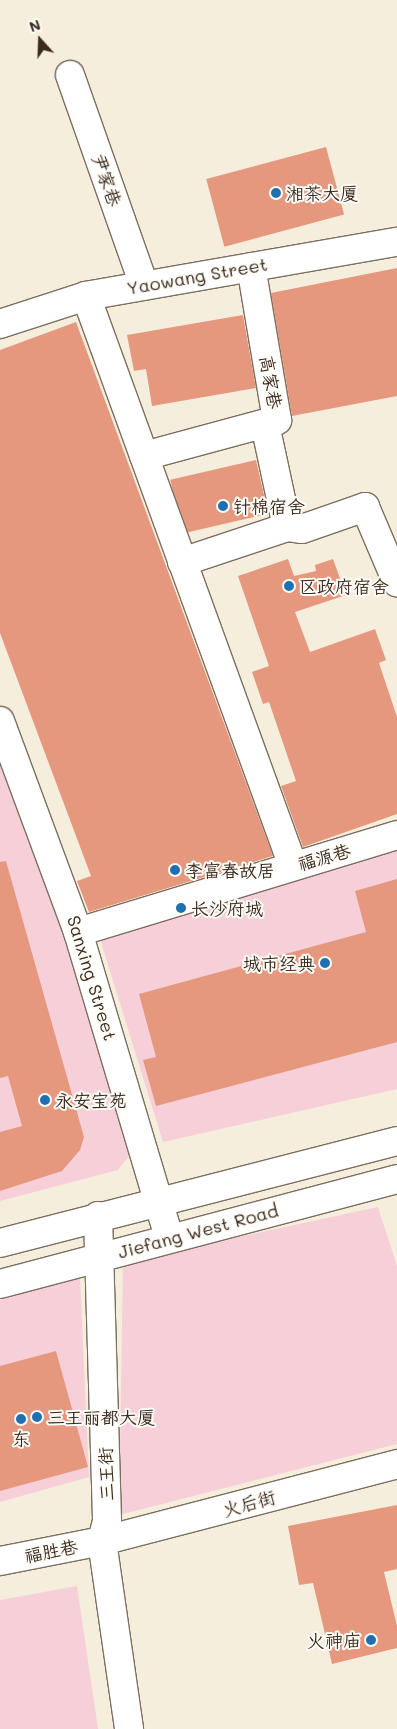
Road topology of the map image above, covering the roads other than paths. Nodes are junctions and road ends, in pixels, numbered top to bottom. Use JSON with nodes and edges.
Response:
{"nodes":[{"id":1,"x":70,"y":75,"type":"dead end"},
{"id":2,"x":397,"y":242,"type":"edge"},
{"id":3,"x":251,"y":267,"type":"junction"},
{"id":4,"x":144,"y":285,"type":"junction"},
{"id":5,"x":86,"y":296,"type":"junction"},
{"id":6,"x":0,"y":324,"type":"edge"},
{"id":7,"x":265,"y":424,"type":"junction"},
{"id":8,"x":144,"y":456,"type":"junction"},
{"id":9,"x":287,"y":527,"type":"junction"},
{"id":10,"x":182,"y":562,"type":"junction"},
{"id":11,"x":397,"y":582,"type":"edge"},
{"id":12,"x":0,"y":722,"type":"edge"},
{"id":13,"x":397,"y":836,"type":"edge"},
{"id":14,"x":293,"y":866,"type":"junction"},
{"id":15,"x":78,"y":932,"type":"junction"},
{"id":16,"x":397,"y":1141,"type":"edge"},
{"id":17,"x":397,"y":1179,"type":"edge"},
{"id":18,"x":158,"y":1201,"type":"junction"},
{"id":19,"x":98,"y":1216,"type":"junction"},
{"id":20,"x":169,"y":1238,"type":"junction"},
{"id":21,"x":0,"y":1242,"type":"edge"},
{"id":22,"x":98,"y":1257,"type":"junction"},
{"id":23,"x":0,"y":1284,"type":"edge"},
{"id":24,"x":397,"y":1464,"type":"edge"},
{"id":25,"x":102,"y":1541,"type":"junction"},
{"id":26,"x":0,"y":1561,"type":"edge"},
{"id":27,"x":129,"y":1729,"type":"edge"}],
"edges":[{"from":1,"to":4,"type":"street","name":"尹家巷"},
{"from":2,"to":3,"type":"street","name":"Yaowang Street"},
{"from":3,"to":4,"type":"street","name":"Yaowang Street"},
{"from":3,"to":7,"type":"street","name":"高家巷"},
{"from":4,"to":5,"type":"street","name":"Yaowang Street"},
{"from":5,"to":6,"type":"street","name":"Yaowang Street"},
{"from":5,"to":8,"type":"street"},
{"from":7,"to":8,"type":"street","name":"高家巷"},
{"from":7,"to":9,"type":"street"},
{"from":8,"to":10,"type":"street"},
{"from":9,"to":10,"type":"street"},
{"from":9,"to":11,"type":"street"},
{"from":10,"to":14,"type":"street"},
{"from":12,"to":15,"type":"street","name":"Sanxing Street"},
{"from":13,"to":14,"type":"street","name":"福源巷"},
{"from":14,"to":15,"type":"street","name":"福源巷"},
{"from":15,"to":18,"type":"street","name":"Sanxing Street"},
{"from":16,"to":18,"type":"street","name":"Jiefang West Road"},
{"from":17,"to":20,"type":"street","name":"Jiefang West Road"},
{"from":18,"to":19,"type":"street","name":"Jiefang West Road"},
{"from":18,"to":20,"type":"street","name":"Sanxing Street"},
{"from":19,"to":21,"type":"street","name":"Jiefang West Road"},
{"from":19,"to":22,"type":"street","name":"三王街"},
{"from":20,"to":22,"type":"street","name":"Jiefang West Road"},
{"from":22,"to":23,"type":"street","name":"Jiefang West Road"},
{"from":22,"to":25,"type":"street","name":"三王街"},
{"from":24,"to":25,"type":"street","name":"火后街"},
{"from":25,"to":26,"type":"street","name":"福胜巷"},
{"from":25,"to":27,"type":"street","name":"三王街"}]}
